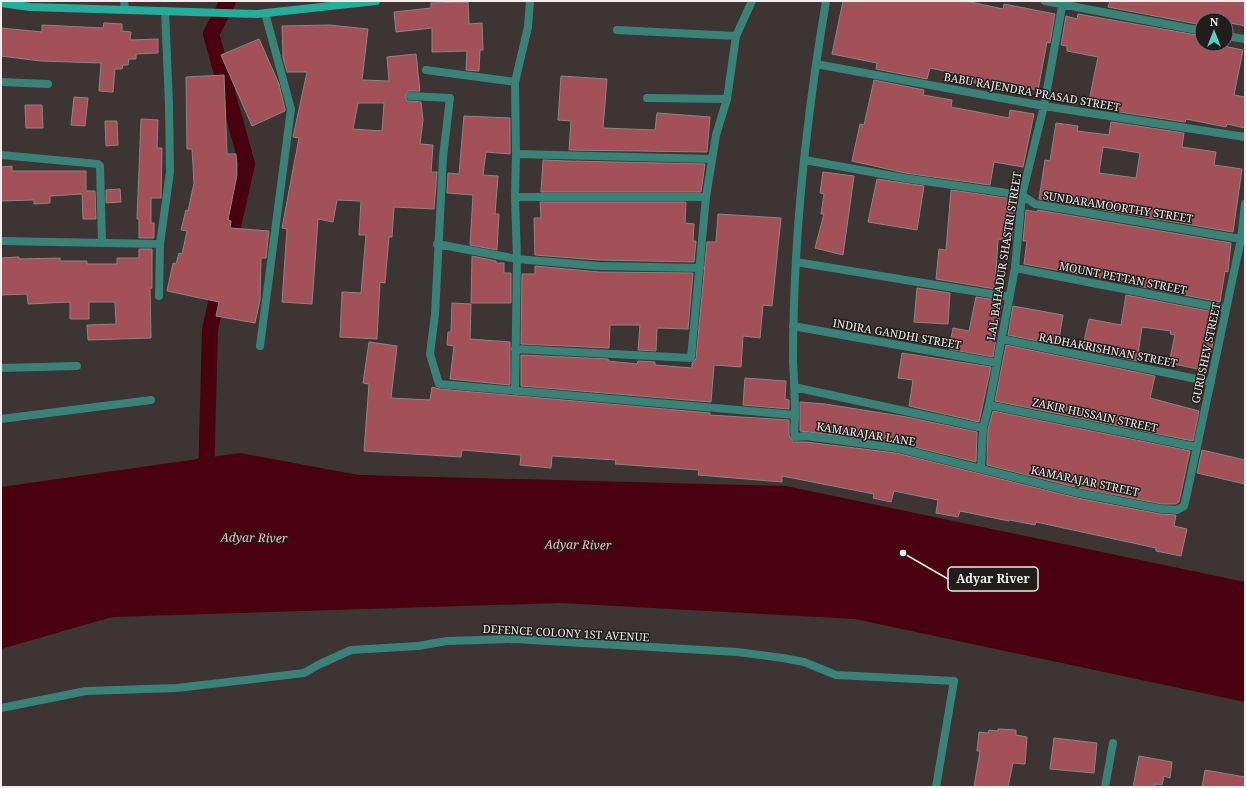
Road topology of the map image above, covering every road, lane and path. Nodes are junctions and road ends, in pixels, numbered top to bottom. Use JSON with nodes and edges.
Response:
{"nodes":[{"id":1,"x":376,"y":1,"type":"edge"},
{"id":2,"x":530,"y":1,"type":"edge"},
{"id":3,"x":752,"y":1,"type":"edge"},
{"id":4,"x":826,"y":1,"type":"edge"},
{"id":5,"x":1045,"y":1,"type":"edge"},
{"id":6,"x":1,"y":3,"type":"edge"},
{"id":7,"x":1063,"y":3,"type":"edge"},
{"id":8,"x":124,"y":5,"type":"edge"},
{"id":9,"x":165,"y":10,"type":"junction"},
{"id":10,"x":261,"y":13,"type":"junction"},
{"id":11,"x":1194,"y":29,"type":"edge"},
{"id":12,"x":617,"y":30,"type":"dead end"},
{"id":13,"x":736,"y":36,"type":"junction"},
{"id":14,"x":1234,"y":37,"type":"edge"},
{"id":15,"x":1245,"y":39,"type":"edge"},
{"id":16,"x":816,"y":64,"type":"junction"},
{"id":17,"x":426,"y":70,"type":"dead end"},
{"id":18,"x":1,"y":82,"type":"edge"},
{"id":19,"x":515,"y":82,"type":"junction"},
{"id":20,"x":48,"y":84,"type":"dead end"},
{"id":21,"x":410,"y":96,"type":"dead end"},
{"id":22,"x":647,"y":98,"type":"dead end"},
{"id":23,"x":727,"y":98,"type":"junction"},
{"id":24,"x":1044,"y":106,"type":"junction"},
{"id":25,"x":1245,"y":137,"type":"edge"},
{"id":26,"x":1,"y":154,"type":"edge"},
{"id":27,"x":516,"y":154,"type":"junction"},
{"id":28,"x":712,"y":159,"type":"junction"},
{"id":29,"x":805,"y":160,"type":"junction"},
{"id":30,"x":1022,"y":195,"type":"junction"},
{"id":31,"x":515,"y":197,"type":"junction"},
{"id":32,"x":706,"y":197,"type":"junction"},
{"id":33,"x":1245,"y":204,"type":"edge"},
{"id":34,"x":1240,"y":239,"type":"junction"},
{"id":35,"x":1,"y":241,"type":"edge"},
{"id":36,"x":102,"y":243,"type":"junction"},
{"id":37,"x":160,"y":244,"type":"junction"},
{"id":38,"x":437,"y":244,"type":"junction"},
{"id":39,"x":517,"y":259,"type":"junction"},
{"id":40,"x":796,"y":262,"type":"junction"},
{"id":41,"x":700,"y":268,"type":"junction"},
{"id":42,"x":1015,"y":268,"type":"junction"},
{"id":43,"x":159,"y":296,"type":"dead end"},
{"id":44,"x":1009,"y":297,"type":"junction"},
{"id":45,"x":1226,"y":310,"type":"junction"},
{"id":46,"x":793,"y":326,"type":"junction"},
{"id":47,"x":1002,"y":340,"type":"junction"},
{"id":48,"x":260,"y":346,"type":"dead end"},
{"id":49,"x":515,"y":349,"type":"junction"},
{"id":50,"x":997,"y":363,"type":"junction"},
{"id":51,"x":76,"y":366,"type":"dead end"},
{"id":52,"x":1,"y":368,"type":"edge"},
{"id":53,"x":1211,"y":382,"type":"junction"},
{"id":54,"x":794,"y":387,"type":"junction"},
{"id":55,"x":515,"y":391,"type":"junction"},
{"id":56,"x":151,"y":400,"type":"dead end"},
{"id":57,"x":989,"y":405,"type":"junction"},
{"id":58,"x":795,"y":415,"type":"junction"},
{"id":59,"x":1,"y":419,"type":"edge"},
{"id":60,"x":983,"y":428,"type":"junction"},
{"id":61,"x":1196,"y":447,"type":"junction"},
{"id":62,"x":981,"y":468,"type":"junction"},
{"id":63,"x":1184,"y":506,"type":"joint"},
{"id":64,"x":1,"y":708,"type":"edge"},
{"id":65,"x":1113,"y":743,"type":"dead end"},
{"id":66,"x":936,"y":787,"type":"edge"},
{"id":67,"x":1105,"y":787,"type":"edge"}],
"edges":[{"from":1,"to":10,"type":"main road"},
{"from":2,"to":19,"type":"street"},
{"from":3,"to":13,"type":"street"},
{"from":4,"to":16,"type":"street"},
{"from":5,"to":7,"type":"street"},
{"from":6,"to":8,"type":"main road"},
{"from":7,"to":11,"type":"street"},
{"from":7,"to":24,"type":"street","name":"LAL BAHADUR SHASTRI STREET"},
{"from":8,"to":9,"type":"main road"},
{"from":9,"to":10,"type":"main road"},
{"from":9,"to":37,"type":"street"},
{"from":10,"to":48,"type":"street"},
{"from":12,"to":13,"type":"street"},
{"from":13,"to":23,"type":"street"},
{"from":14,"to":15,"type":"street"},
{"from":16,"to":24,"type":"street","name":"BABU RAJENDRA PRASAD STREET"},
{"from":16,"to":29,"type":"street"},
{"from":17,"to":19,"type":"street"},
{"from":18,"to":20,"type":"street"},
{"from":19,"to":27,"type":"street"},
{"from":21,"to":38,"type":"street"},
{"from":22,"to":23,"type":"street"},
{"from":23,"to":28,"type":"street"},
{"from":24,"to":25,"type":"street","name":"BABU RAJENDRA PRASAD STREET"},
{"from":24,"to":30,"type":"street","name":"LAL BAHADUR SHASTRI STREET"},
{"from":26,"to":36,"type":"street"},
{"from":27,"to":28,"type":"street"},
{"from":27,"to":31,"type":"street"},
{"from":28,"to":32,"type":"street"},
{"from":29,"to":30,"type":"street","name":"SUNDARAMOORTHY STREET"},
{"from":29,"to":40,"type":"street"},
{"from":30,"to":34,"type":"street","name":"SUNDARAMOORTHY STREET"},
{"from":30,"to":42,"type":"street","name":"LAL BAHADUR SHASTRI STREET"},
{"from":31,"to":32,"type":"street"},
{"from":31,"to":39,"type":"street"},
{"from":32,"to":41,"type":"street"},
{"from":33,"to":34,"type":"street","name":"GURUSHEV STREET"},
{"from":34,"to":45,"type":"street","name":"GURUSHEV STREET"},
{"from":35,"to":36,"type":"street"},
{"from":36,"to":37,"type":"street"},
{"from":37,"to":43,"type":"street"},
{"from":38,"to":39,"type":"street"},
{"from":38,"to":55,"type":"street"},
{"from":39,"to":41,"type":"street"},
{"from":39,"to":49,"type":"street"},
{"from":40,"to":44,"type":"street"},
{"from":40,"to":46,"type":"street"},
{"from":41,"to":49,"type":"street"},
{"from":42,"to":44,"type":"street","name":"LAL BAHADUR SHASTRI STREET"},
{"from":42,"to":45,"type":"street","name":"MOUNT PETTAN STREET"},
{"from":44,"to":47,"type":"street","name":"LAL BAHADUR SHASTRI STREET"},
{"from":45,"to":53,"type":"street","name":"GURUSHEV STREET"},
{"from":46,"to":50,"type":"street","name":"INDIRA GANDHI STREET"},
{"from":46,"to":54,"type":"street"},
{"from":47,"to":50,"type":"street","name":"LAL BAHADUR SHASTRI STREET"},
{"from":47,"to":53,"type":"street","name":"RADHAKRISHNAN STREET"},
{"from":49,"to":55,"type":"street"},
{"from":50,"to":57,"type":"street","name":"LAL BAHADUR SHASTRI STREET"},
{"from":51,"to":52,"type":"street"},
{"from":53,"to":61,"type":"street","name":"GURUSHEV STREET"},
{"from":54,"to":58,"type":"street"},
{"from":54,"to":60,"type":"street"},
{"from":55,"to":58,"type":"street"},
{"from":56,"to":59,"type":"street"},
{"from":57,"to":60,"type":"street","name":"LAL BAHADUR SHASTRI STREET"},
{"from":57,"to":61,"type":"street","name":"ZAKIR HUSSAIN STREET"},
{"from":58,"to":62,"type":"street","name":"KAMARAJAR LANE"},
{"from":60,"to":62,"type":"street","name":"LAL BAHADUR SHASTRI STREET"},
{"from":61,"to":63,"type":"street","name":"GURUSHEV STREET"},
{"from":62,"to":63,"type":"street","name":"KAMARAJAR STREET"},
{"from":64,"to":66,"type":"street","name":"DEFENCE COLONY 1ST AVENUE"},
{"from":65,"to":67,"type":"street"}]}
